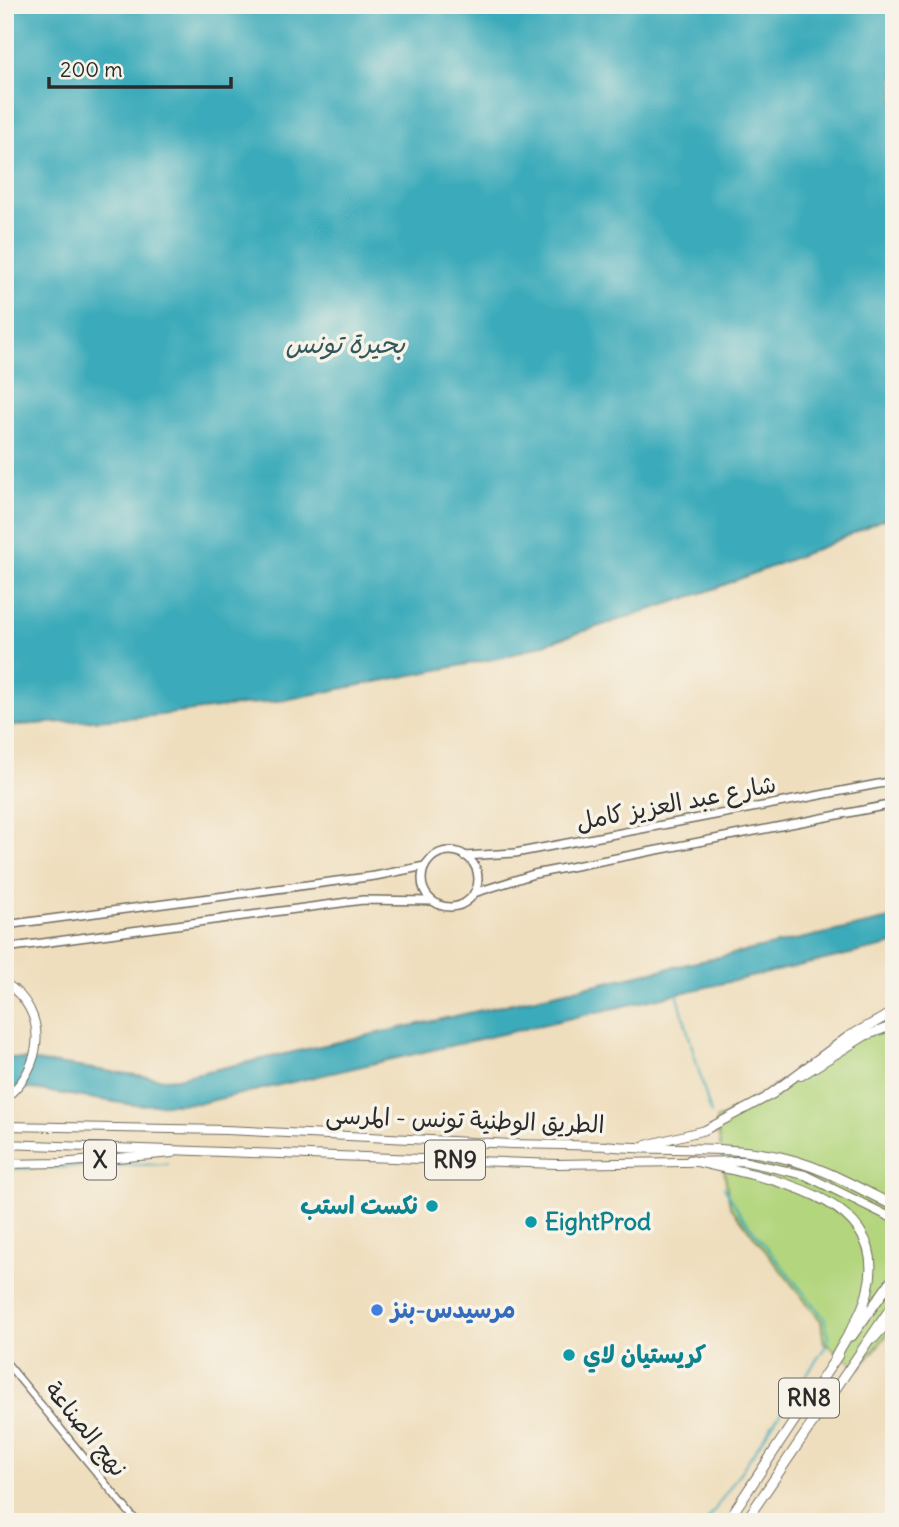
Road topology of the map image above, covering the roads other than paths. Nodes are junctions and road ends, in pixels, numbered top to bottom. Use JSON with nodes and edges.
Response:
{"nodes":[{"id":1,"x":894,"y":781,"type":"edge"},
{"id":2,"x":894,"y":804,"type":"edge"},
{"id":3,"x":464,"y":856,"type":"junction"},
{"id":4,"x":425,"y":866,"type":"junction"},
{"id":5,"x":474,"y":893,"type":"junction"},
{"id":6,"x":432,"y":901,"type":"junction"},
{"id":7,"x":5,"y":925,"type":"edge"},
{"id":8,"x":5,"y":948,"type":"edge"},
{"id":9,"x":5,"y":983,"type":"edge"},
{"id":10,"x":894,"y":1012,"type":"edge"},
{"id":11,"x":894,"y":1025,"type":"edge"},
{"id":12,"x":768,"y":1096,"type":"junction"},
{"id":13,"x":6,"y":1098,"type":"edge"},
{"id":14,"x":5,"y":1126,"type":"edge"},
{"id":15,"x":5,"y":1144,"type":"edge"},
{"id":16,"x":609,"y":1146,"type":"junction"},
{"id":17,"x":195,"y":1150,"type":"junction"},
{"id":18,"x":690,"y":1160,"type":"junction"},
{"id":19,"x":5,"y":1164,"type":"edge"},
{"id":20,"x":894,"y":1206,"type":"edge"},
{"id":21,"x":894,"y":1219,"type":"edge"},
{"id":22,"x":894,"y":1277,"type":"edge"},
{"id":23,"x":894,"y":1303,"type":"edge"},
{"id":24,"x":894,"y":1315,"type":"edge"},
{"id":25,"x":835,"y":1359,"type":"junction"},
{"id":26,"x":5,"y":1361,"type":"edge"},
{"id":27,"x":850,"y":1365,"type":"junction"},
{"id":28,"x":137,"y":1522,"type":"edge"},
{"id":29,"x":727,"y":1522,"type":"edge"},
{"id":30,"x":745,"y":1522,"type":"edge"}],
"edges":[{"from":1,"to":3,"type":"main road","name":"شارع عبد العزيز كامل"},
{"from":2,"to":5,"type":"main road","name":"شارع عبد العزيز كامل"},
{"from":3,"to":4,"type":"main road","name":"شارع عبد العزيز كامل"},
{"from":3,"to":5,"type":"main road"},
{"from":4,"to":6,"type":"main road"},
{"from":4,"to":7,"type":"main road","name":"شارع عبد العزيز كامل"},
{"from":5,"to":6,"type":"main road","name":"شارع عبد العزيز كامل"},
{"from":6,"to":8,"type":"main road","name":"شارع عبد العزيز كامل"},
{"from":9,"to":13,"type":"highway"},
{"from":10,"to":12,"type":"highway"},
{"from":11,"to":12,"type":"highway","name":"الطريق الوطنية تونس - المرسى","number":"RN9"},
{"from":12,"to":16,"type":"highway","name":"الطريق الوطنية تونس - المرسى","number":"RN9"},
{"from":14,"to":16,"type":"highway","name":"الطريق الوطنية تونس - المرسى","number":"RN9"},
{"from":15,"to":17,"type":"highway","name":"الطريق الوطنية تونس - المرسى","number":"RN9"},
{"from":16,"to":20,"type":"highway","number":"RN9"},
{"from":17,"to":18,"type":"highway","name":"الطريق الوطنية تونس - المرسى","number":"RN9"},
{"from":17,"to":19,"type":"highway","number":"X"},
{"from":18,"to":21,"type":"highway","name":"الطريق الوطنية تونس - المرسى","number":"RN9"},
{"from":18,"to":25,"type":"highway","number":"RN9"},
{"from":22,"to":25,"type":"highway","number":"RN8"},
{"from":23,"to":27,"type":"highway","number":"RN8"},
{"from":24,"to":27,"type":"highway"},
{"from":25,"to":29,"type":"highway","number":"RN8"},
{"from":26,"to":28,"type":"street","name":"نهج الصناعة"},
{"from":27,"to":30,"type":"highway","number":"RN8"}]}
